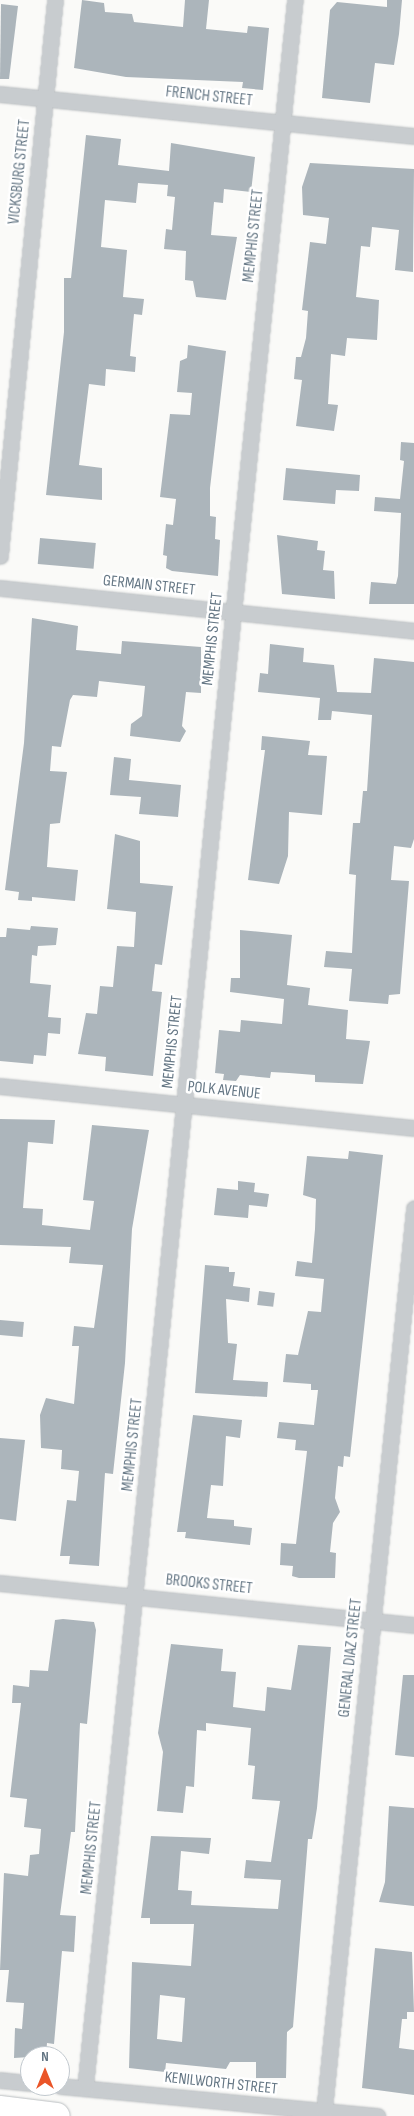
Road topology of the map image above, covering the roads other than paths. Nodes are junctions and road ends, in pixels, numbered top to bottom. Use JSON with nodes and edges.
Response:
{"nodes":[{"id":1,"x":55,"y":0,"type":"edge"},
{"id":2,"x":295,"y":0,"type":"edge"},
{"id":3,"x":0,"y":94,"type":"edge"},
{"id":4,"x":44,"y":98,"type":"junction"},
{"id":5,"x":283,"y":122,"type":"junction"},
{"id":6,"x":414,"y":136,"type":"edge"},
{"id":7,"x":0,"y":556,"type":"edge"},
{"id":8,"x":0,"y":588,"type":"edge"},
{"id":9,"x":234,"y":612,"type":"junction"},
{"id":10,"x":414,"y":631,"type":"edge"},
{"id":11,"x":0,"y":1086,"type":"edge"},
{"id":12,"x":184,"y":1105,"type":"junction"},
{"id":13,"x":414,"y":1128,"type":"edge"},
{"id":14,"x":414,"y":1208,"type":"edge"},
{"id":15,"x":0,"y":1583,"type":"edge"},
{"id":16,"x":136,"y":1595,"type":"junction"},
{"id":17,"x":372,"y":1621,"type":"junction"},
{"id":18,"x":414,"y":1625,"type":"edge"},
{"id":19,"x":0,"y":2080,"type":"edge"},
{"id":20,"x":20,"y":2082,"type":"edge"},
{"id":21,"x":70,"y":2087,"type":"edge"},
{"id":22,"x":85,"y":2088,"type":"junction"},
{"id":23,"x":0,"y":2110,"type":"edge"},
{"id":24,"x":324,"y":2111,"type":"junction"},
{"id":25,"x":56,"y":2116,"type":"edge"},
{"id":26,"x":378,"y":2116,"type":"edge"}],
"edges":[{"from":1,"to":4,"type":"street","name":"VICKSBURG STREET"},
{"from":2,"to":5,"type":"street","name":"MEMPHIS STREET"},
{"from":3,"to":4,"type":"street","name":"FRENCH STREET"},
{"from":4,"to":5,"type":"street","name":"FRENCH STREET"},
{"from":4,"to":7,"type":"street","name":"VICKSBURG STREET"},
{"from":5,"to":6,"type":"street","name":"FRENCH STREET"},
{"from":5,"to":9,"type":"street","name":"MEMPHIS STREET"},
{"from":8,"to":9,"type":"street","name":"GERMAIN STREET"},
{"from":9,"to":10,"type":"street","name":"GERMAIN STREET"},
{"from":9,"to":12,"type":"street","name":"MEMPHIS STREET"},
{"from":11,"to":12,"type":"street","name":"POLK AVENUE"},
{"from":12,"to":13,"type":"street","name":"POLK AVENUE"},
{"from":12,"to":16,"type":"street","name":"MEMPHIS STREET"},
{"from":14,"to":17,"type":"street","name":"GENERAL DIAZ STREET"},
{"from":15,"to":16,"type":"street","name":"BROOKS STREET"},
{"from":16,"to":17,"type":"street","name":"BROOKS STREET"},
{"from":16,"to":22,"type":"street","name":"MEMPHIS STREET"},
{"from":17,"to":18,"type":"street","name":"BROOKS STREET"},
{"from":17,"to":24,"type":"street","name":"GENERAL DIAZ STREET"},
{"from":19,"to":20,"type":"street"},
{"from":21,"to":22,"type":"street","name":"KENILWORTH STREET"},
{"from":22,"to":24,"type":"street","name":"KENILWORTH STREET"},
{"from":23,"to":25,"type":"highway"},
{"from":24,"to":26,"type":"street","name":"KENILWORTH STREET"}]}
